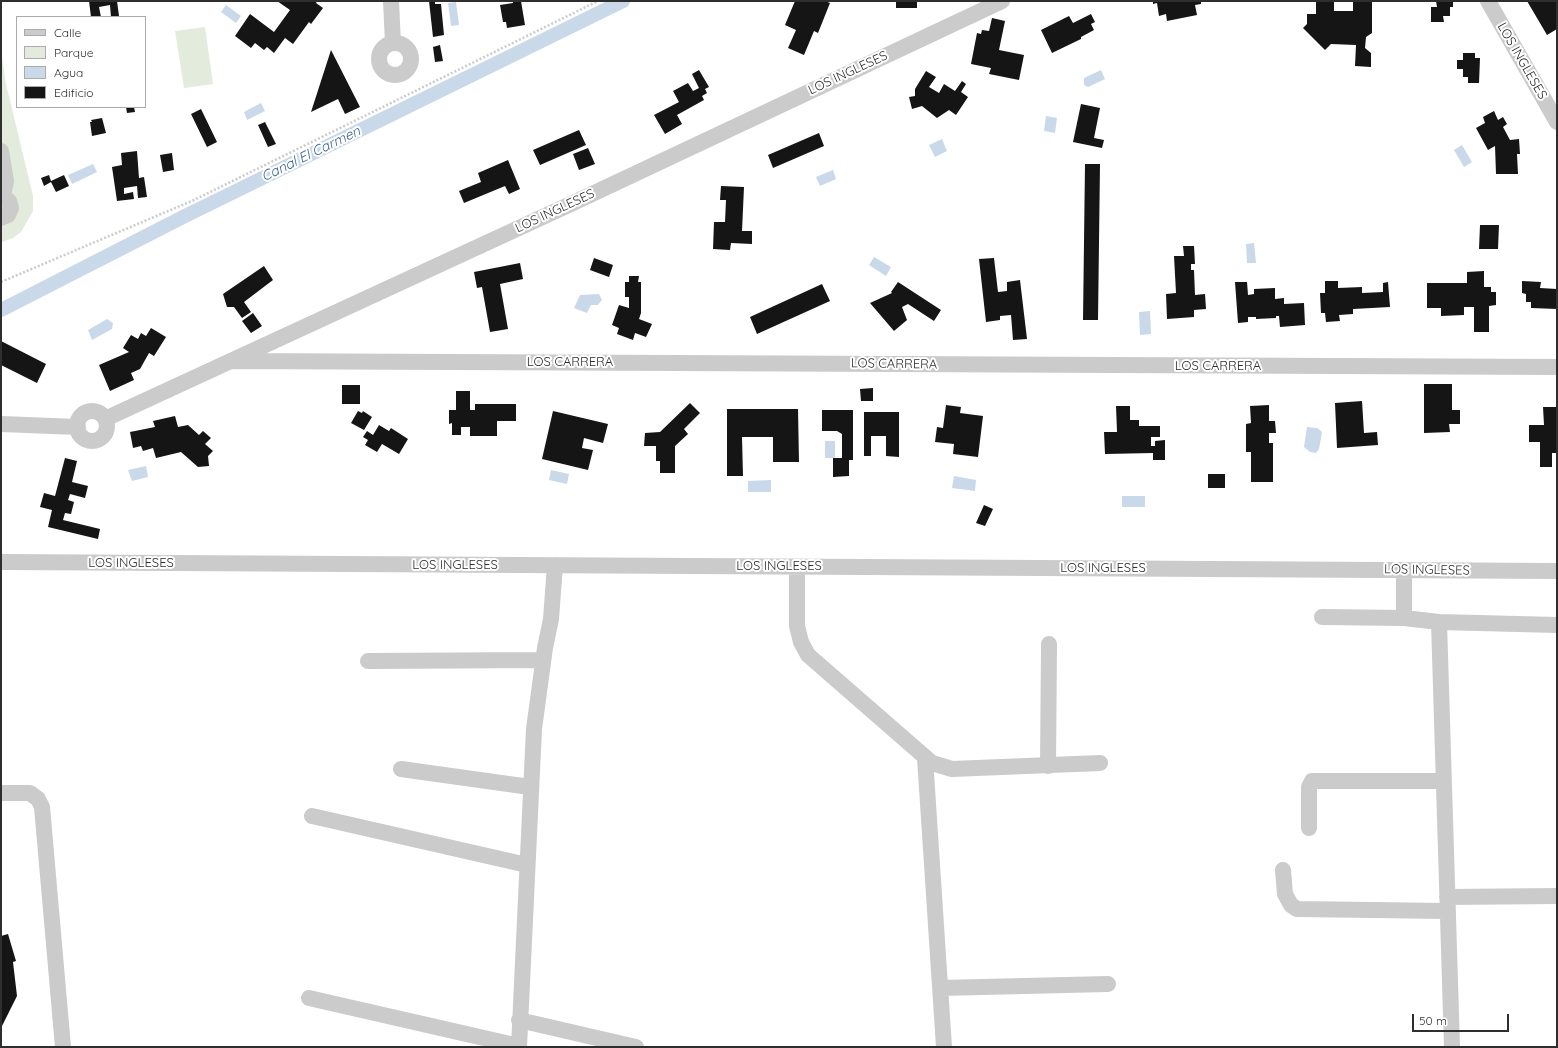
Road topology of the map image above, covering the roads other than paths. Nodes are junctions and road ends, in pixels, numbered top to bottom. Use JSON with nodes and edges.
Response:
{"nodes":[{"id":1,"x":391,"y":1,"type":"edge"},
{"id":2,"x":1002,"y":1,"type":"edge"},
{"id":3,"x":1488,"y":1,"type":"edge"},
{"id":4,"x":393,"y":43,"type":"dead end"},
{"id":5,"x":1557,"y":122,"type":"edge"},
{"id":6,"x":1,"y":151,"type":"edge"},
{"id":7,"x":2,"y":196,"type":"edge"},
{"id":8,"x":1,"y":218,"type":"edge"},
{"id":9,"x":231,"y":361,"type":"junction"},
{"id":10,"x":1557,"y":367,"type":"edge"},
{"id":11,"x":105,"y":419,"type":"junction"},
{"id":12,"x":1,"y":424,"type":"edge"},
{"id":13,"x":78,"y":427,"type":"junction"},
{"id":14,"x":1,"y":562,"type":"edge"},
{"id":15,"x":555,"y":565,"type":"junction"},
{"id":16,"x":797,"y":567,"type":"junction"},
{"id":17,"x":1404,"y":570,"type":"junction"},
{"id":18,"x":1557,"y":571,"type":"edge"},
{"id":19,"x":1322,"y":617,"type":"dead end"},
{"id":20,"x":1404,"y":618,"type":"junction"},
{"id":21,"x":1439,"y":622,"type":"junction"},
{"id":22,"x":1557,"y":625,"type":"edge"},
{"id":23,"x":1049,"y":644,"type":"dead end"},
{"id":24,"x":543,"y":660,"type":"junction"},
{"id":25,"x":368,"y":661,"type":"dead end"},
{"id":26,"x":925,"y":758,"type":"junction"},
{"id":27,"x":1100,"y":763,"type":"dead end"},
{"id":28,"x":1048,"y":766,"type":"junction"},
{"id":29,"x":401,"y":769,"type":"dead end"},
{"id":30,"x":1444,"y":781,"type":"junction"},
{"id":31,"x":530,"y":787,"type":"junction"},
{"id":32,"x":1,"y":793,"type":"edge"},
{"id":33,"x":312,"y":816,"type":"dead end"},
{"id":34,"x":1309,"y":828,"type":"dead end"},
{"id":35,"x":528,"y":865,"type":"junction"},
{"id":36,"x":1283,"y":870,"type":"dead end"},
{"id":37,"x":1557,"y":896,"type":"edge"},
{"id":38,"x":1447,"y":904,"type":"junction"},
{"id":39,"x":1108,"y":984,"type":"dead end"},
{"id":40,"x":940,"y":988,"type":"junction"},
{"id":41,"x":309,"y":998,"type":"dead end"},
{"id":42,"x":519,"y":1020,"type":"junction"},
{"id":43,"x":519,"y":1046,"type":"edge"},
{"id":44,"x":63,"y":1047,"type":"edge"},
{"id":45,"x":636,"y":1047,"type":"edge"},
{"id":46,"x":944,"y":1047,"type":"edge"},
{"id":47,"x":1452,"y":1047,"type":"edge"}],
"edges":[{"from":1,"to":4,"type":"street"},
{"from":2,"to":9,"type":"street","name":"LOS INGLESES"},
{"from":3,"to":5,"type":"street","name":"LOS INGLESES"},
{"from":6,"to":7,"type":"street"},
{"from":7,"to":8,"type":"street"},
{"from":9,"to":10,"type":"street","name":"LOS CARRERA"},
{"from":9,"to":11,"type":"street","name":"LOS INGLESES"},
{"from":11,"to":13,"type":"street"},
{"from":11,"to":13,"type":"street"},
{"from":12,"to":13,"type":"street"},
{"from":14,"to":15,"type":"street","name":"LOS INGLESES"},
{"from":15,"to":16,"type":"street","name":"LOS INGLESES"},
{"from":15,"to":24,"type":"street"},
{"from":16,"to":17,"type":"street","name":"LOS INGLESES"},
{"from":16,"to":26,"type":"street"},
{"from":17,"to":18,"type":"street","name":"LOS INGLESES"},
{"from":17,"to":20,"type":"street"},
{"from":19,"to":20,"type":"street"},
{"from":20,"to":21,"type":"street"},
{"from":21,"to":22,"type":"street"},
{"from":21,"to":30,"type":"street"},
{"from":23,"to":28,"type":"street"},
{"from":24,"to":25,"type":"street"},
{"from":24,"to":31,"type":"street"},
{"from":26,"to":28,"type":"street"},
{"from":26,"to":40,"type":"street"},
{"from":27,"to":28,"type":"street"},
{"from":29,"to":31,"type":"street"},
{"from":30,"to":34,"type":"street"},
{"from":30,"to":38,"type":"street"},
{"from":31,"to":35,"type":"street"},
{"from":32,"to":44,"type":"street"},
{"from":33,"to":35,"type":"street"},
{"from":35,"to":42,"type":"street"},
{"from":36,"to":38,"type":"street"},
{"from":37,"to":38,"type":"street"},
{"from":38,"to":47,"type":"street"},
{"from":39,"to":40,"type":"street"},
{"from":40,"to":46,"type":"street"},
{"from":41,"to":43,"type":"street"},
{"from":42,"to":43,"type":"street"},
{"from":42,"to":45,"type":"street"}]}
